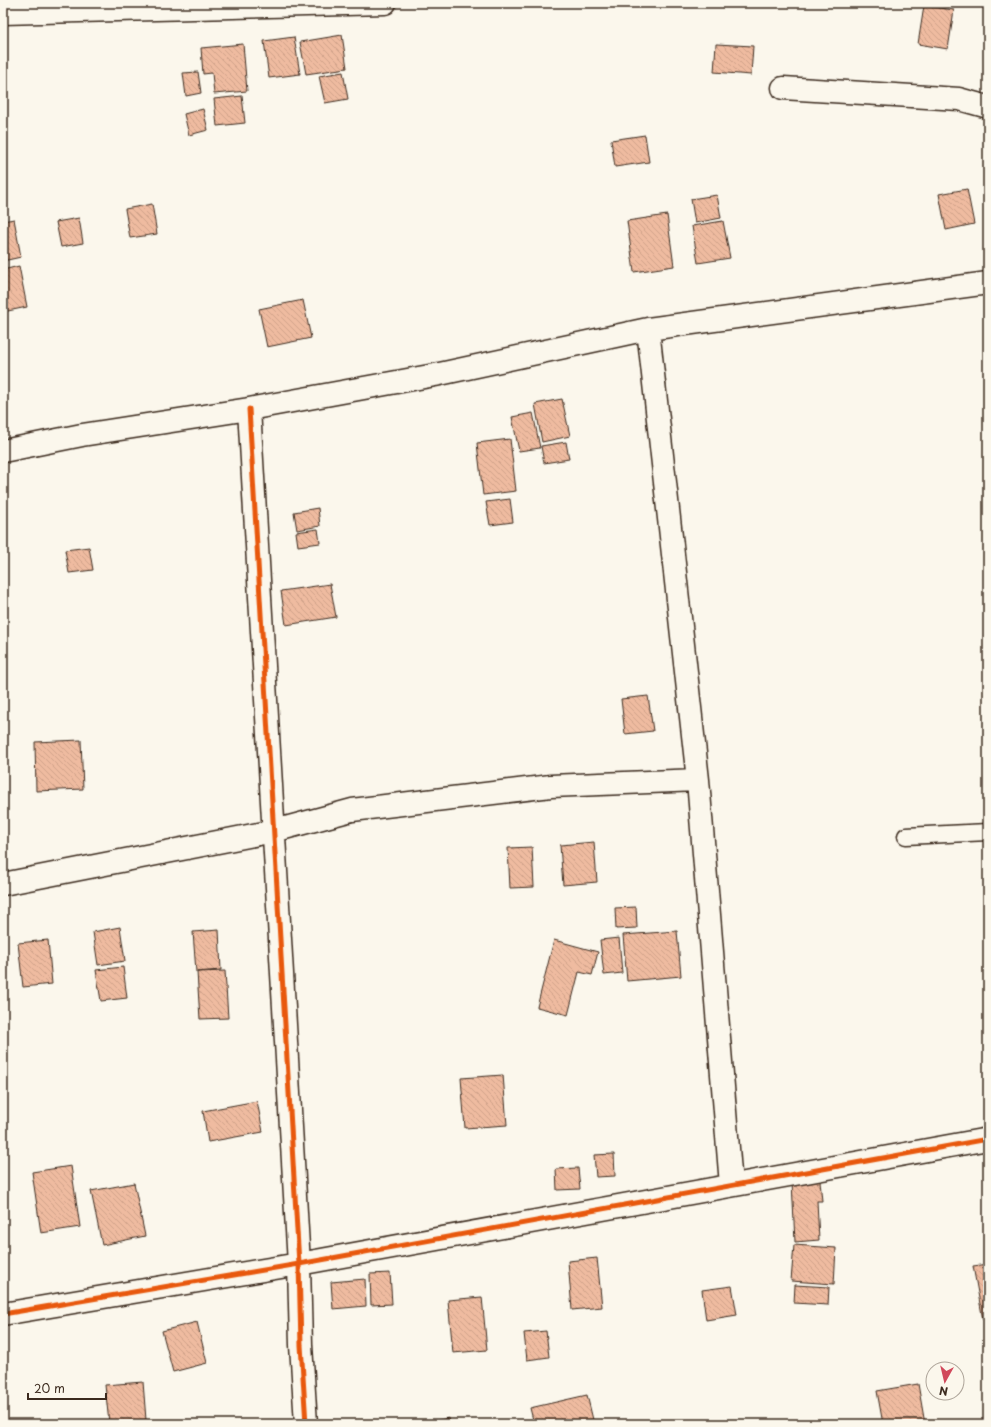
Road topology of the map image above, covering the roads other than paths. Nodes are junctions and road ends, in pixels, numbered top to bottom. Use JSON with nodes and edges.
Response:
{"nodes":[{"id":1,"x":385,"y":3,"type":"edge"},
{"id":2,"x":3,"y":13,"type":"edge"},
{"id":3,"x":783,"y":88,"type":"dead end"},
{"id":4,"x":988,"y":107,"type":"edge"},
{"id":5,"x":988,"y":283,"type":"edge"},
{"id":6,"x":648,"y":329,"type":"junction"},
{"id":7,"x":249,"y":409,"type":"junction"},
{"id":8,"x":3,"y":451,"type":"edge"},
{"id":9,"x":698,"y":780,"type":"junction"},
{"id":10,"x":274,"y":831,"type":"junction"},
{"id":11,"x":988,"y":832,"type":"edge"},
{"id":12,"x":906,"y":836,"type":"dead end"},
{"id":13,"x":3,"y":884,"type":"edge"},
{"id":14,"x":988,"y":1139,"type":"edge"},
{"id":15,"x":731,"y":1185,"type":"junction"},
{"id":16,"x":299,"y":1264,"type":"junction"},
{"id":17,"x":3,"y":1314,"type":"edge"},
{"id":18,"x":306,"y":1424,"type":"edge"}],
"edges":[{"from":1,"to":2,"type":"street"},
{"from":3,"to":4,"type":"street"},
{"from":5,"to":6,"type":"street"},
{"from":6,"to":7,"type":"street"},
{"from":6,"to":9,"type":"street"},
{"from":7,"to":8,"type":"street"},
{"from":7,"to":10,"type":"street"},
{"from":9,"to":10,"type":"street"},
{"from":9,"to":15,"type":"street"},
{"from":10,"to":13,"type":"street"},
{"from":10,"to":16,"type":"street"},
{"from":11,"to":12,"type":"lane"},
{"from":14,"to":15,"type":"street"},
{"from":15,"to":16,"type":"street"},
{"from":16,"to":17,"type":"street"},
{"from":16,"to":18,"type":"street"}]}
